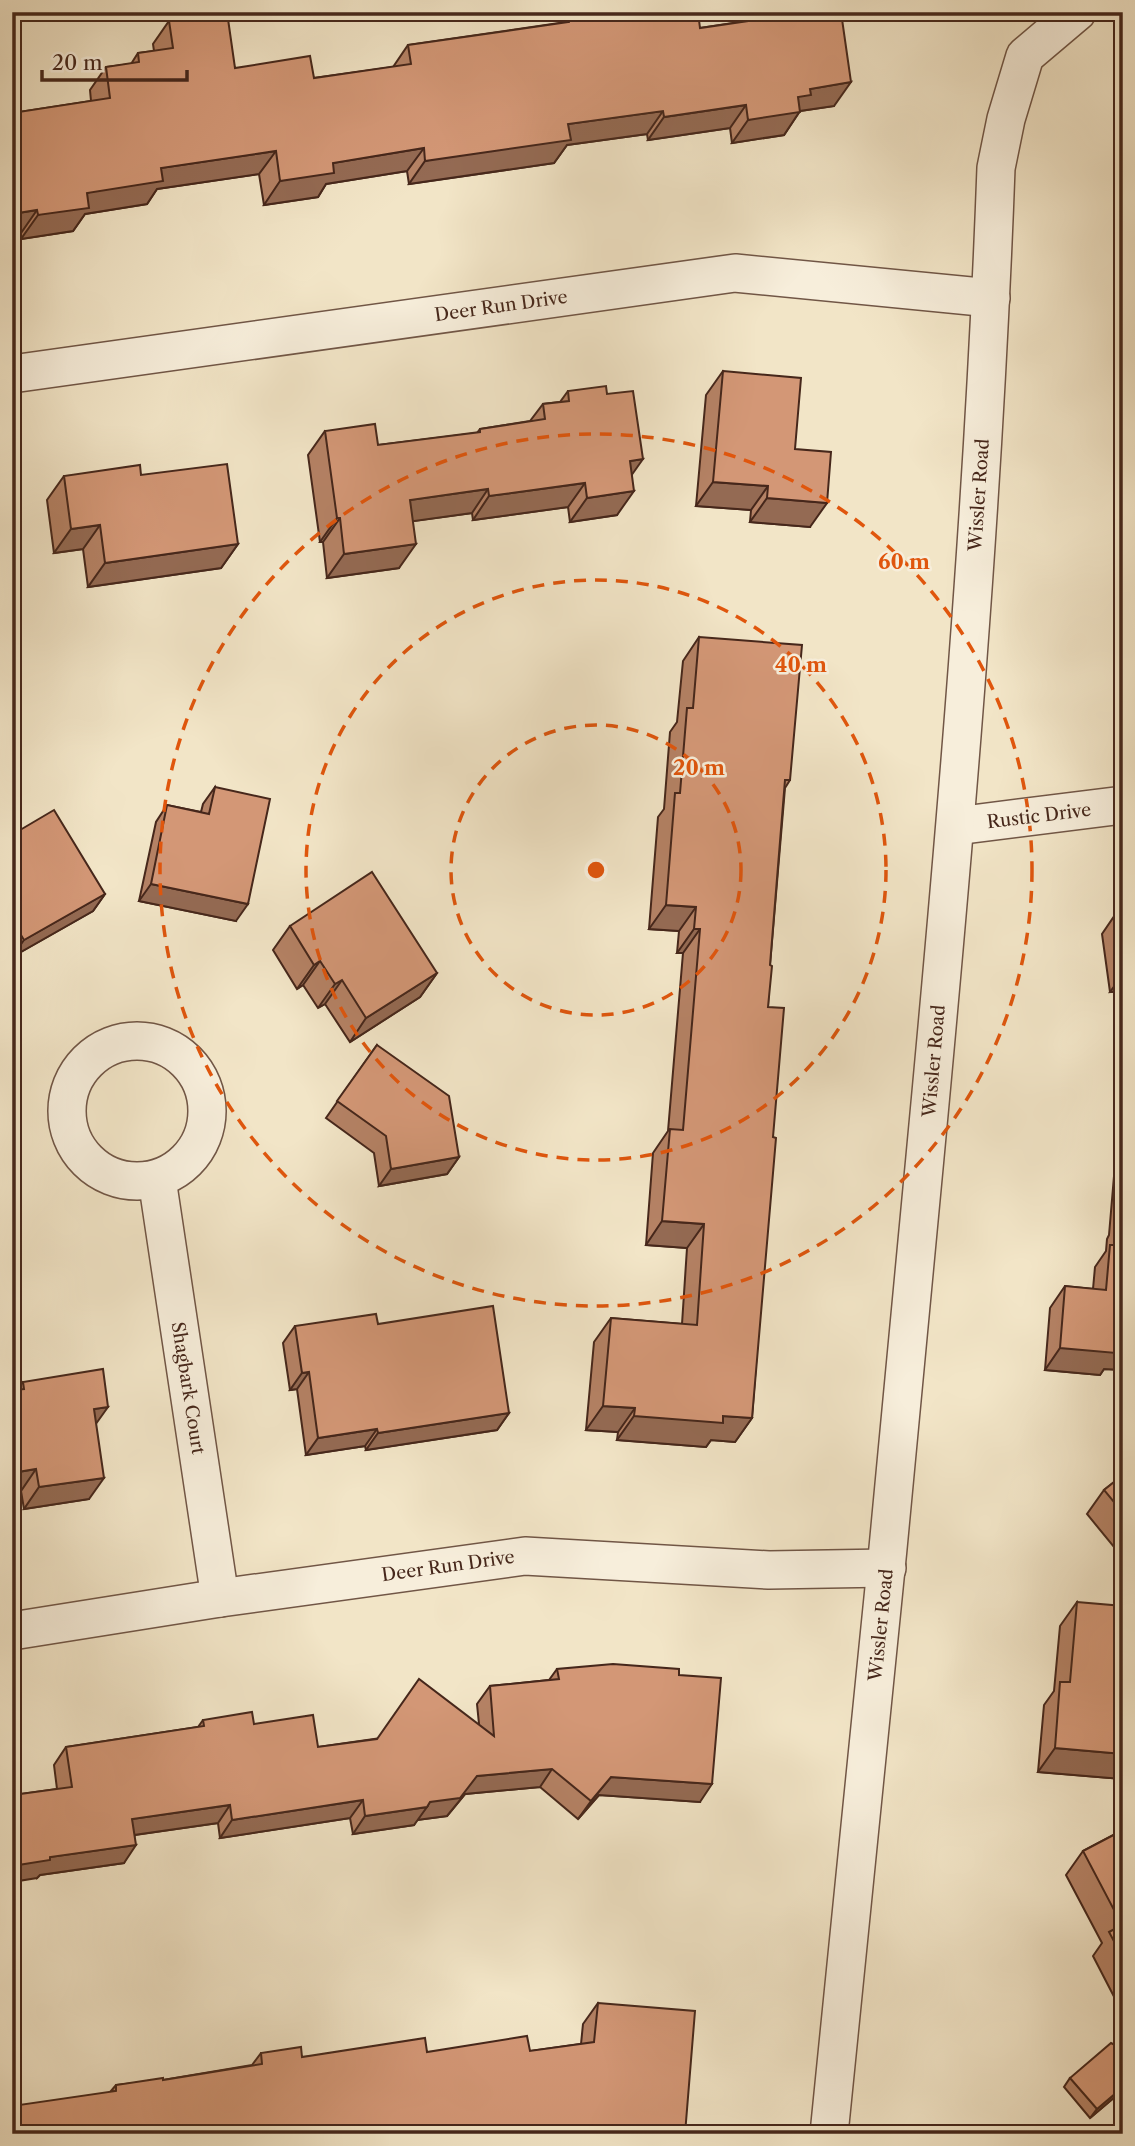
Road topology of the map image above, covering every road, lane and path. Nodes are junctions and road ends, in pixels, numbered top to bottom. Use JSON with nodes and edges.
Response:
{"nodes":[{"id":1,"x":1077,"y":12,"type":"edge"},
{"id":2,"x":991,"y":298,"type":"junction"},
{"id":3,"x":12,"y":374,"type":"edge"},
{"id":4,"x":1123,"y":806,"type":"edge"},
{"id":5,"x":956,"y":826,"type":"junction"},
{"id":6,"x":157,"y":1179,"type":"dead end"},
{"id":7,"x":887,"y":1568,"type":"junction"},
{"id":8,"x":220,"y":1598,"type":"junction"},
{"id":9,"x":12,"y":1630,"type":"edge"},
{"id":10,"x":829,"y":2134,"type":"edge"}],
"edges":[{"from":1,"to":2,"type":"street","name":"Wissler Road"},
{"from":2,"to":3,"type":"street","name":"Deer Run Drive"},
{"from":2,"to":5,"type":"street","name":"Wissler Road"},
{"from":4,"to":5,"type":"street","name":"Rustic Drive"},
{"from":5,"to":7,"type":"street","name":"Wissler Road"},
{"from":6,"to":8,"type":"street","name":"Shagbark Court"},
{"from":7,"to":8,"type":"street","name":"Deer Run Drive"},
{"from":7,"to":10,"type":"street","name":"Wissler Road"},
{"from":8,"to":9,"type":"street","name":"Deer Run Drive"}]}
